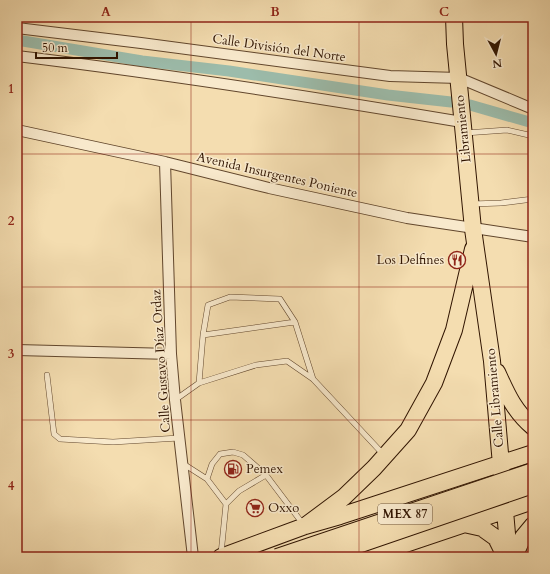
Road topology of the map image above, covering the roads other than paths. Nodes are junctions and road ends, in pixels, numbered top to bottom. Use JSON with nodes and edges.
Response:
{"nodes":[{"id":1,"x":454,"y":17,"type":"edge"},
{"id":2,"x":17,"y":28,"type":"edge"},
{"id":3,"x":17,"y":56,"type":"edge"},
{"id":4,"x":458,"y":78,"type":"junction"},
{"id":5,"x":533,"y":109,"type":"edge"},
{"id":6,"x":463,"y":127,"type":"junction"},
{"id":7,"x":17,"y":130,"type":"edge"},
{"id":8,"x":533,"y":136,"type":"edge"},
{"id":9,"x":165,"y":162,"type":"junction"},
{"id":10,"x":533,"y":198,"type":"edge"},
{"id":11,"x":471,"y":204,"type":"junction"},
{"id":12,"x":474,"y":234,"type":"junction"},
{"id":13,"x":533,"y":237,"type":"edge"},
{"id":14,"x":295,"y":322,"type":"junction"},
{"id":15,"x":203,"y":334,"type":"junction"},
{"id":16,"x":17,"y":350,"type":"edge"},
{"id":17,"x":171,"y":354,"type":"junction"},
{"id":18,"x":492,"y":360,"type":"junction"},
{"id":19,"x":47,"y":375,"type":"dead end"},
{"id":20,"x":314,"y":379,"type":"junction"},
{"id":21,"x":199,"y":383,"type":"junction"},
{"id":22,"x":174,"y":400,"type":"junction"},
{"id":23,"x":533,"y":427,"type":"edge"},
{"id":24,"x":179,"y":438,"type":"junction"},
{"id":25,"x":533,"y":453,"type":"edge"},
{"id":26,"x":385,"y":456,"type":"junction"},
{"id":27,"x":533,"y":460,"type":"edge"},
{"id":28,"x":182,"y":463,"type":"junction"},
{"id":29,"x":501,"y":464,"type":"junction"},
{"id":30,"x":533,"y":471,"type":"edge"},
{"id":31,"x":266,"y":475,"type":"junction"},
{"id":32,"x":207,"y":479,"type":"junction"},
{"id":33,"x":533,"y":480,"type":"edge"},
{"id":34,"x":450,"y":481,"type":"junction"},
{"id":35,"x":533,"y":485,"type":"edge"},
{"id":36,"x":533,"y":501,"type":"edge"},
{"id":37,"x":226,"y":504,"type":"junction"},
{"id":38,"x":506,"y":509,"type":"junction"},
{"id":39,"x":464,"y":524,"type":"junction"},
{"id":40,"x":533,"y":525,"type":"edge"},
{"id":41,"x":305,"y":526,"type":"junction"},
{"id":42,"x":193,"y":557,"type":"edge"},
{"id":43,"x":221,"y":557,"type":"edge"},
{"id":44,"x":277,"y":557,"type":"edge"},
{"id":45,"x":323,"y":557,"type":"edge"},
{"id":46,"x":367,"y":557,"type":"edge"},
{"id":47,"x":506,"y":557,"type":"edge"},
{"id":48,"x":509,"y":557,"type":"edge"},
{"id":49,"x":514,"y":557,"type":"edge"}],
"edges":[{"from":1,"to":4,"type":"main road","name":"Libramiento"},
{"from":2,"to":4,"type":"street","name":"Calle División del Norte"},
{"from":3,"to":6,"type":"street"},
{"from":4,"to":5,"type":"street","name":"Calle División del Norte"},
{"from":4,"to":6,"type":"main road","name":"Libramiento"},
{"from":6,"to":8,"type":"lane"},
{"from":6,"to":11,"type":"main road","name":"Libramiento"},
{"from":7,"to":9,"type":"street","name":"Avenida Insurgentes Poniente"},
{"from":9,"to":12,"type":"street","name":"Avenida Insurgentes Poniente"},
{"from":9,"to":17,"type":"street","name":"Calle Gustavo Díaz Ordaz"},
{"from":10,"to":11,"type":"lane"},
{"from":11,"to":12,"type":"main road","name":"Libramiento"},
{"from":12,"to":13,"type":"street","name":"Avenida Insurgentes Poniente"},
{"from":12,"to":18,"type":"main road","name":"Calle Libramiento"},
{"from":12,"to":26,"type":"main road"},
{"from":14,"to":15,"type":"lane"},
{"from":14,"to":15,"type":"lane"},
{"from":14,"to":20,"type":"lane"},
{"from":15,"to":21,"type":"lane"},
{"from":16,"to":17,"type":"street"},
{"from":17,"to":22,"type":"street","name":"Calle Gustavo Díaz Ordaz"},
{"from":18,"to":23,"type":"main road"},
{"from":18,"to":29,"type":"main road","name":"Calle Libramiento"},
{"from":19,"to":24,"type":"lane"},
{"from":20,"to":21,"type":"lane"},
{"from":20,"to":26,"type":"lane"},
{"from":21,"to":22,"type":"lane"},
{"from":22,"to":24,"type":"street","name":"Calle Gustavo Díaz Ordaz"},
{"from":24,"to":28,"type":"street","name":"Calle Gustavo Díaz Ordaz"},
{"from":25,"to":29,"type":"main road"},
{"from":26,"to":41,"type":"main road"},
{"from":27,"to":33,"type":"main road"},
{"from":28,"to":32,"type":"lane"},
{"from":28,"to":42,"type":"street","name":"Calle Gustavo Díaz Ordaz"},
{"from":29,"to":34,"type":"main road"},
{"from":29,"to":38,"type":"main road","name":"Calle Libramiento"},
{"from":30,"to":44,"type":"main road","number":"MEX 87","bridge":true},
{"from":31,"to":32,"type":"lane"},
{"from":31,"to":37,"type":"lane"},
{"from":31,"to":41,"type":"lane"},
{"from":32,"to":37,"type":"lane"},
{"from":34,"to":39,"type":"main road"},
{"from":34,"to":41,"type":"main road"},
{"from":35,"to":45,"type":"main road","number":"MEX 87","bridge":true},
{"from":36,"to":38,"type":"main road"},
{"from":37,"to":43,"type":"lane"},
{"from":38,"to":39,"type":"main road"},
{"from":38,"to":48,"type":"main road","name":"Calle Libramiento"},
{"from":39,"to":46,"type":"main road"},
{"from":39,"to":47,"type":"main road"},
{"from":40,"to":49,"type":"main road"},
{"from":41,"to":43,"type":"main road"}]}
